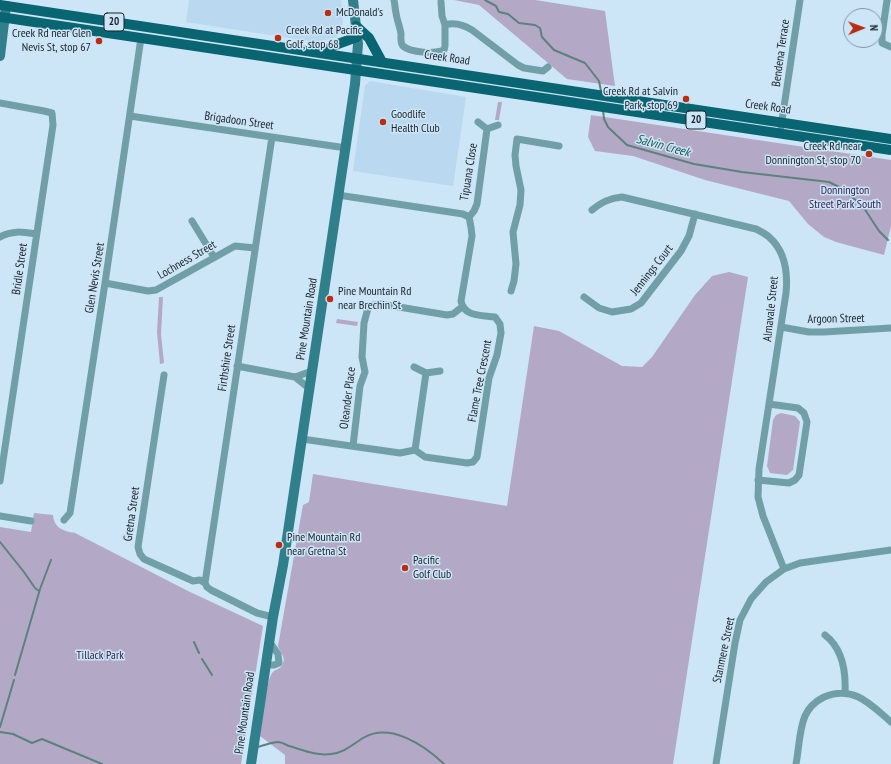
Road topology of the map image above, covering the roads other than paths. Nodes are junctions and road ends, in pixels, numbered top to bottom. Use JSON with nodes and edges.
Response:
{"nodes":[{"id":1,"x":353,"y":0,"type":"edge"},
{"id":2,"x":394,"y":0,"type":"edge"},
{"id":3,"x":800,"y":0,"type":"edge"},
{"id":4,"x":887,"y":0,"type":"edge"},
{"id":5,"x":441,"y":2,"type":"dead end"},
{"id":6,"x":4,"y":4,"type":"edge"},
{"id":7,"x":30,"y":5,"type":"edge"},
{"id":8,"x":3,"y":17,"type":"edge"},
{"id":9,"x":445,"y":25,"type":"junction"},
{"id":10,"x":356,"y":26,"type":"junction"},
{"id":11,"x":357,"y":37,"type":"junction"},
{"id":12,"x":142,"y":38,"type":"junction"},
{"id":13,"x":891,"y":47,"type":"edge"},
{"id":14,"x":321,"y":53,"type":"junction"},
{"id":15,"x":0,"y":56,"type":"edge"},
{"id":16,"x":358,"y":58,"type":"junction"},
{"id":17,"x":382,"y":62,"type":"junction"},
{"id":18,"x":548,"y":67,"type":"dead end"},
{"id":19,"x":357,"y":70,"type":"junction"},
{"id":20,"x":0,"y":103,"type":"edge"},
{"id":21,"x":130,"y":116,"type":"junction"},
{"id":22,"x":478,"y":122,"type":"dead end"},
{"id":23,"x":782,"y":122,"type":"junction"},
{"id":24,"x":498,"y":125,"type":"dead end"},
{"id":25,"x":487,"y":129,"type":"junction"},
{"id":26,"x":780,"y":133,"type":"junction"},
{"id":27,"x":272,"y":137,"type":"junction"},
{"id":28,"x":891,"y":138,"type":"edge"},
{"id":29,"x":559,"y":146,"type":"dead end"},
{"id":30,"x":346,"y":148,"type":"junction"},
{"id":31,"x":891,"y":150,"type":"edge"},
{"id":32,"x":338,"y":195,"type":"junction"},
{"id":33,"x":592,"y":210,"type":"dead end"},
{"id":34,"x":695,"y":214,"type":"junction"},
{"id":35,"x":469,"y":217,"type":"junction"},
{"id":36,"x":192,"y":221,"type":"dead end"},
{"id":37,"x":36,"y":234,"type":"junction"},
{"id":38,"x":0,"y":237,"type":"edge"},
{"id":39,"x":255,"y":248,"type":"junction"},
{"id":40,"x":214,"y":257,"type":"junction"},
{"id":41,"x":106,"y":283,"type":"junction"},
{"id":42,"x":511,"y":291,"type":"dead end"},
{"id":43,"x":584,"y":297,"type":"dead end"},
{"id":44,"x":462,"y":307,"type":"junction"},
{"id":45,"x":781,"y":327,"type":"junction"},
{"id":46,"x":891,"y":328,"type":"edge"},
{"id":47,"x":238,"y":366,"type":"junction"},
{"id":48,"x":414,"y":367,"type":"dead end"},
{"id":49,"x":312,"y":371,"type":"junction"},
{"id":50,"x":440,"y":371,"type":"dead end"},
{"id":51,"x":426,"y":373,"type":"junction"},
{"id":52,"x":164,"y":375,"type":"dead end"},
{"id":53,"x":295,"y":377,"type":"junction"},
{"id":54,"x":310,"y":389,"type":"junction"},
{"id":55,"x":769,"y":404,"type":"junction"},
{"id":56,"x":3,"y":435,"type":"edge"},
{"id":57,"x":302,"y":439,"type":"junction"},
{"id":58,"x":353,"y":446,"type":"junction"},
{"id":59,"x":414,"y":450,"type":"junction"},
{"id":60,"x":758,"y":480,"type":"junction"},
{"id":61,"x":0,"y":481,"type":"edge"},
{"id":62,"x":0,"y":516,"type":"edge"},
{"id":63,"x":64,"y":520,"type":"dead end"},
{"id":64,"x":31,"y":521,"type":"dead end"},
{"id":65,"x":891,"y":550,"type":"edge"},
{"id":66,"x":784,"y":569,"type":"junction"},
{"id":67,"x":205,"y":583,"type":"junction"},
{"id":68,"x":272,"y":616,"type":"junction"},
{"id":69,"x":825,"y":635,"type":"dead end"},
{"id":70,"x":845,"y":692,"type":"junction"},
{"id":71,"x":891,"y":722,"type":"edge"},
{"id":72,"x":251,"y":764,"type":"edge"},
{"id":73,"x":716,"y":764,"type":"edge"},
{"id":74,"x":796,"y":764,"type":"edge"}],
"edges":[{"from":1,"to":10,"type":"main road","name":"Pine Mountain Road"},
{"from":2,"to":9,"type":"street"},
{"from":3,"to":23,"type":"street","name":"Bendena Terrace"},
{"from":4,"to":13,"type":"street"},
{"from":5,"to":9,"type":"street"},
{"from":6,"to":7,"type":"main road","name":"Creek Road","number":"20"},
{"from":6,"to":8,"type":"main road"},
{"from":7,"to":14,"type":"main road","name":"Creek Road","number":"20"},
{"from":8,"to":12,"type":"main road","name":"Creek Road","number":"20"},
{"from":8,"to":15,"type":"main road"},
{"from":9,"to":18,"type":"street"},
{"from":10,"to":11,"type":"main road","name":"Pine Mountain Road"},
{"from":10,"to":17,"type":"main road"},
{"from":11,"to":14,"type":"main road"},
{"from":11,"to":16,"type":"main road","name":"Pine Mountain Road"},
{"from":12,"to":19,"type":"main road","name":"Creek Road","number":"20"},
{"from":12,"to":21,"type":"street","name":"Glen Nevis Street"},
{"from":14,"to":16,"type":"main road","name":"Creek Road","number":"20"},
{"from":16,"to":17,"type":"main road","name":"Creek Road","number":"20"},
{"from":16,"to":19,"type":"main road","name":"Pine Mountain Road"},
{"from":17,"to":23,"type":"main road","name":"Creek Road","number":"20"},
{"from":19,"to":26,"type":"main road","name":"Creek Road","number":"20"},
{"from":19,"to":30,"type":"main road","name":"Pine Mountain Road"},
{"from":20,"to":37,"type":"street","name":"Bridle Street"},
{"from":21,"to":27,"type":"street","name":"Brigadoon Street"},
{"from":21,"to":41,"type":"street","name":"Glen Nevis Street"},
{"from":22,"to":25,"type":"street","name":"Tipuana Close"},
{"from":23,"to":26,"type":"street","name":"Bendena Terrace"},
{"from":23,"to":28,"type":"main road","name":"Creek Road","number":"20"},
{"from":24,"to":25,"type":"street","name":"Tipuana Close"},
{"from":25,"to":35,"type":"street","name":"Tipuana Close"},
{"from":26,"to":31,"type":"main road","name":"Creek Road","number":"20"},
{"from":27,"to":30,"type":"street","name":"Brigadoon Street"},
{"from":27,"to":39,"type":"street","name":"Firthshire Street"},
{"from":29,"to":42,"type":"street"},
{"from":30,"to":32,"type":"main road","name":"Pine Mountain Road"},
{"from":32,"to":35,"type":"street"},
{"from":32,"to":49,"type":"main road","name":"Pine Mountain Road"},
{"from":33,"to":34,"type":"street","name":"Almavale Street"},
{"from":34,"to":43,"type":"street","name":"Jennings Court"},
{"from":34,"to":45,"type":"street","name":"Almavale Street"},
{"from":35,"to":44,"type":"street"},
{"from":36,"to":40,"type":"street"},
{"from":37,"to":38,"type":"street"},
{"from":37,"to":56,"type":"street","name":"Bridle Street"},
{"from":39,"to":40,"type":"street","name":"Lochness Street"},
{"from":39,"to":47,"type":"street","name":"Firthshire Street"},
{"from":40,"to":41,"type":"street","name":"Lochness Street"},
{"from":41,"to":63,"type":"street","name":"Glen Nevis Street"},
{"from":44,"to":58,"type":"street","name":"Oleander Place"},
{"from":44,"to":59,"type":"street","name":"Flame Tree Crescent"},
{"from":45,"to":46,"type":"street","name":"Argoon Street"},
{"from":45,"to":55,"type":"street","name":"Almavale Street"},
{"from":47,"to":53,"type":"street"},
{"from":47,"to":67,"type":"street","name":"Firthshire Street"},
{"from":48,"to":51,"type":"street"},
{"from":49,"to":53,"type":"street"},
{"from":49,"to":54,"type":"main road","name":"Pine Mountain Road"},
{"from":50,"to":51,"type":"street"},
{"from":51,"to":59,"type":"street"},
{"from":52,"to":67,"type":"street","name":"Gretna Street"},
{"from":53,"to":54,"type":"street"},
{"from":54,"to":57,"type":"main road","name":"Pine Mountain Road"},
{"from":55,"to":60,"type":"street","name":"Almavale Street"},
{"from":55,"to":60,"type":"street"},
{"from":56,"to":61,"type":"street","name":"Bridle Street"},
{"from":57,"to":58,"type":"street"},
{"from":57,"to":68,"type":"main road","name":"Pine Mountain Road"},
{"from":58,"to":59,"type":"street"},
{"from":60,"to":66,"type":"street","name":"Almavale Street"},
{"from":62,"to":64,"type":"street"},
{"from":65,"to":66,"type":"street","name":"Stanmere Street"},
{"from":66,"to":73,"type":"street","name":"Stanmere Street"},
{"from":67,"to":68,"type":"street","name":"Gretna Street"},
{"from":68,"to":72,"type":"main road","name":"Pine Mountain Road"},
{"from":69,"to":70,"type":"street"},
{"from":70,"to":71,"type":"street"},
{"from":70,"to":74,"type":"street"}]}
